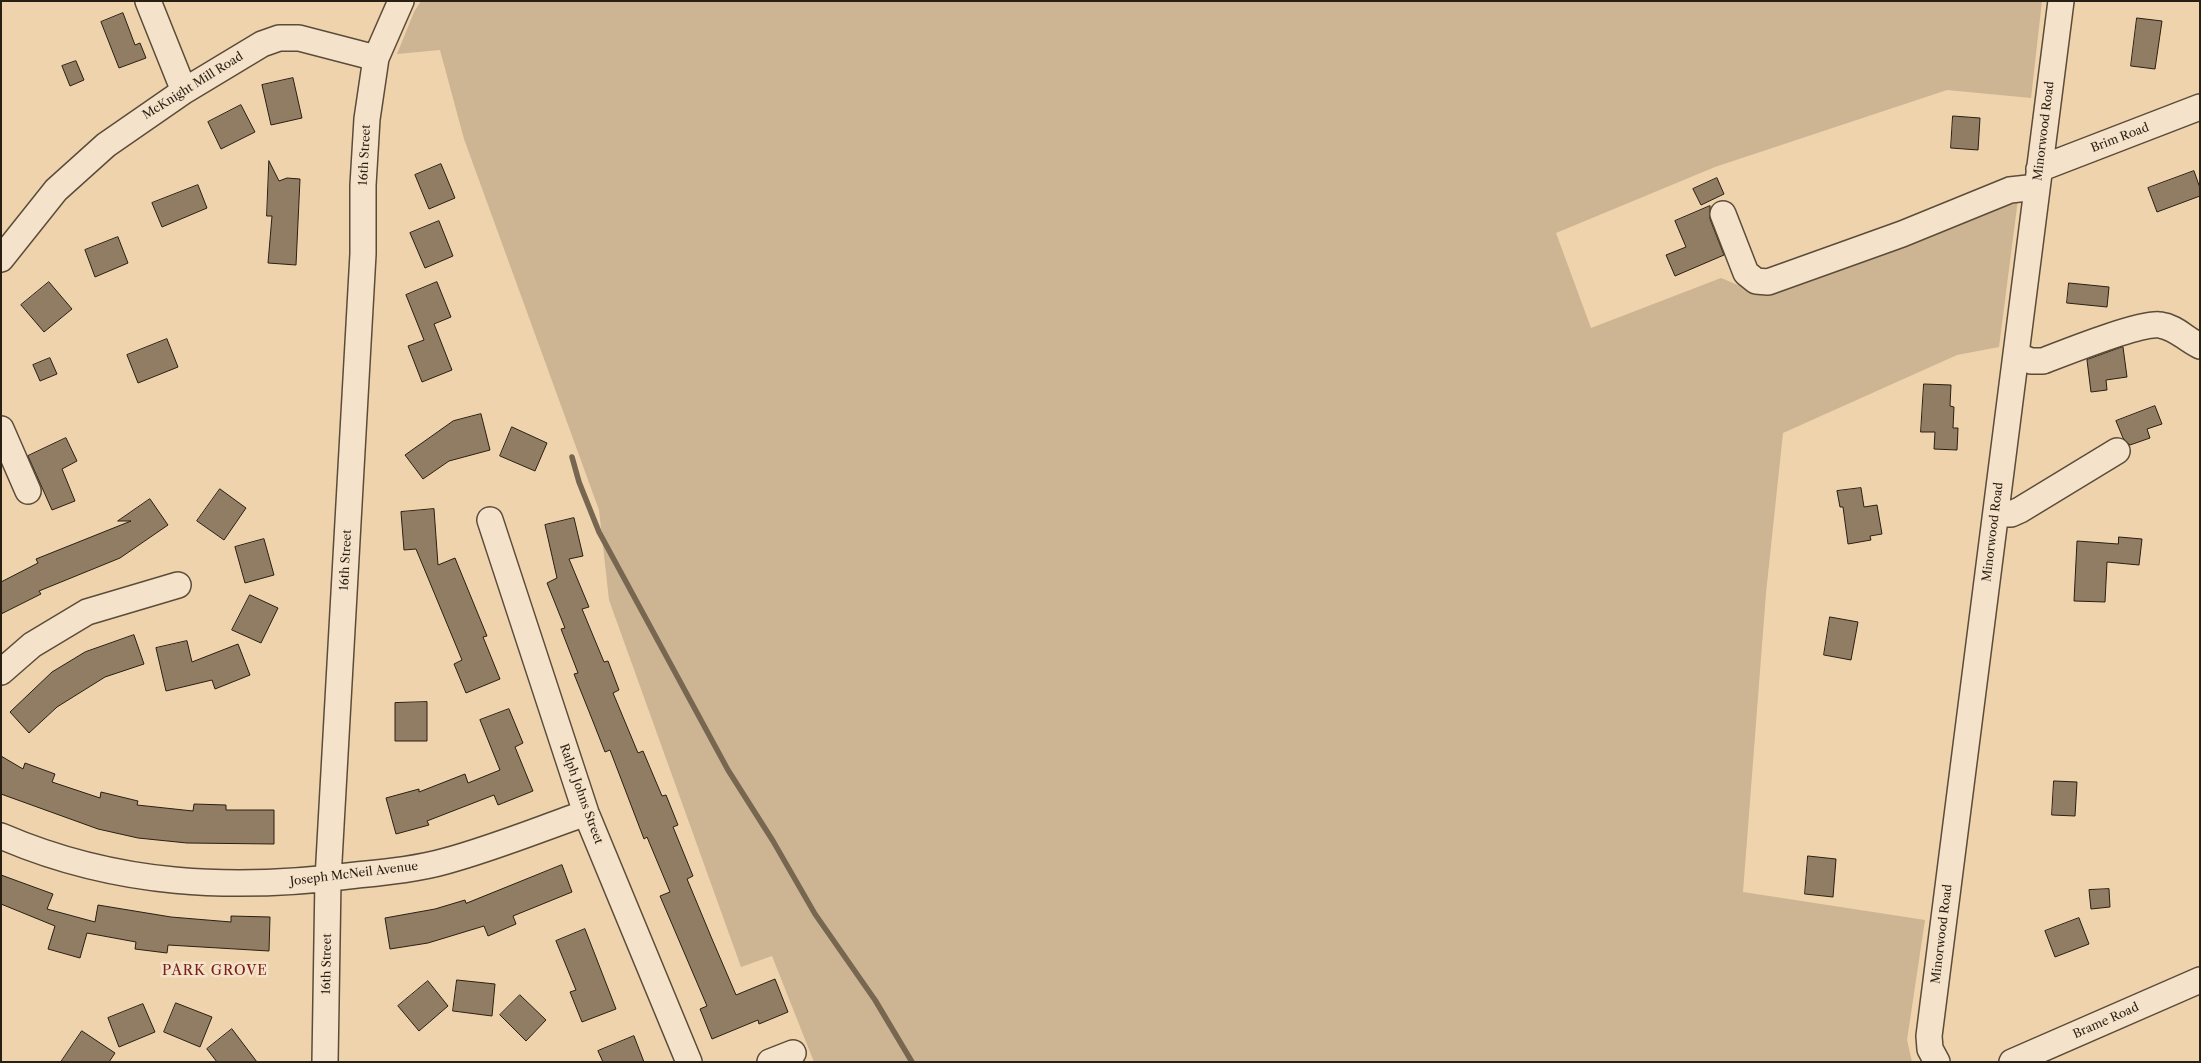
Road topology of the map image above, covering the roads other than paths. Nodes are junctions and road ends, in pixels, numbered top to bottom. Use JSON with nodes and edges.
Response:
{"nodes":[{"id":1,"x":148,"y":1,"type":"edge"},
{"id":2,"x":401,"y":1,"type":"edge"},
{"id":3,"x":2061,"y":1,"type":"edge"},
{"id":4,"x":376,"y":58,"type":"junction"},
{"id":5,"x":184,"y":91,"type":"junction"},
{"id":6,"x":2200,"y":107,"type":"edge"},
{"id":7,"x":2038,"y":178,"type":"junction"},
{"id":8,"x":1724,"y":214,"type":"dead end"},
{"id":9,"x":1,"y":259,"type":"edge"},
{"id":10,"x":2200,"y":346,"type":"edge"},
{"id":11,"x":2016,"y":355,"type":"junction"},
{"id":12,"x":1,"y":429,"type":"edge"},
{"id":13,"x":2116,"y":451,"type":"dead end"},
{"id":14,"x":28,"y":491,"type":"dead end"},
{"id":15,"x":1996,"y":513,"type":"junction"},
{"id":16,"x":490,"y":520,"type":"dead end"},
{"id":17,"x":178,"y":585,"type":"dead end"},
{"id":18,"x":1,"y":672,"type":"edge"},
{"id":19,"x":586,"y":813,"type":"junction"},
{"id":20,"x":1,"y":836,"type":"edge"},
{"id":21,"x":328,"y":879,"type":"junction"},
{"id":22,"x":2200,"y":980,"type":"edge"},
{"id":23,"x":793,"y":1053,"type":"dead end"},
{"id":24,"x":325,"y":1062,"type":"edge"},
{"id":25,"x":689,"y":1062,"type":"edge"},
{"id":26,"x":770,"y":1062,"type":"edge"},
{"id":27,"x":1937,"y":1062,"type":"edge"},
{"id":28,"x":2012,"y":1062,"type":"edge"}],
"edges":[{"from":1,"to":5,"type":"street"},
{"from":2,"to":4,"type":"street"},
{"from":3,"to":7,"type":"street","name":"Minorwood Road"},
{"from":4,"to":5,"type":"street","name":"McKnight Mill Road"},
{"from":4,"to":21,"type":"street","name":"16th Street"},
{"from":5,"to":9,"type":"street","name":"McKnight Mill Road"},
{"from":6,"to":7,"type":"street","name":"Brim Road"},
{"from":7,"to":8,"type":"street","name":"Brim Road"},
{"from":7,"to":11,"type":"street","name":"Minorwood Road"},
{"from":10,"to":11,"type":"street"},
{"from":11,"to":15,"type":"street","name":"Minorwood Road"},
{"from":12,"to":14,"type":"street"},
{"from":13,"to":15,"type":"street"},
{"from":15,"to":27,"type":"street","name":"Minorwood Road"},
{"from":16,"to":19,"type":"street","name":"Ralph Johns Street"},
{"from":17,"to":18,"type":"street"},
{"from":19,"to":21,"type":"street","name":"Joseph McNeil Avenue"},
{"from":19,"to":25,"type":"street","name":"Ralph Johns Street"},
{"from":20,"to":21,"type":"street","name":"Joseph McNeil Avenue"},
{"from":21,"to":24,"type":"street","name":"16th Street"},
{"from":22,"to":28,"type":"street","name":"Brame Road"},
{"from":23,"to":26,"type":"street"}]}
